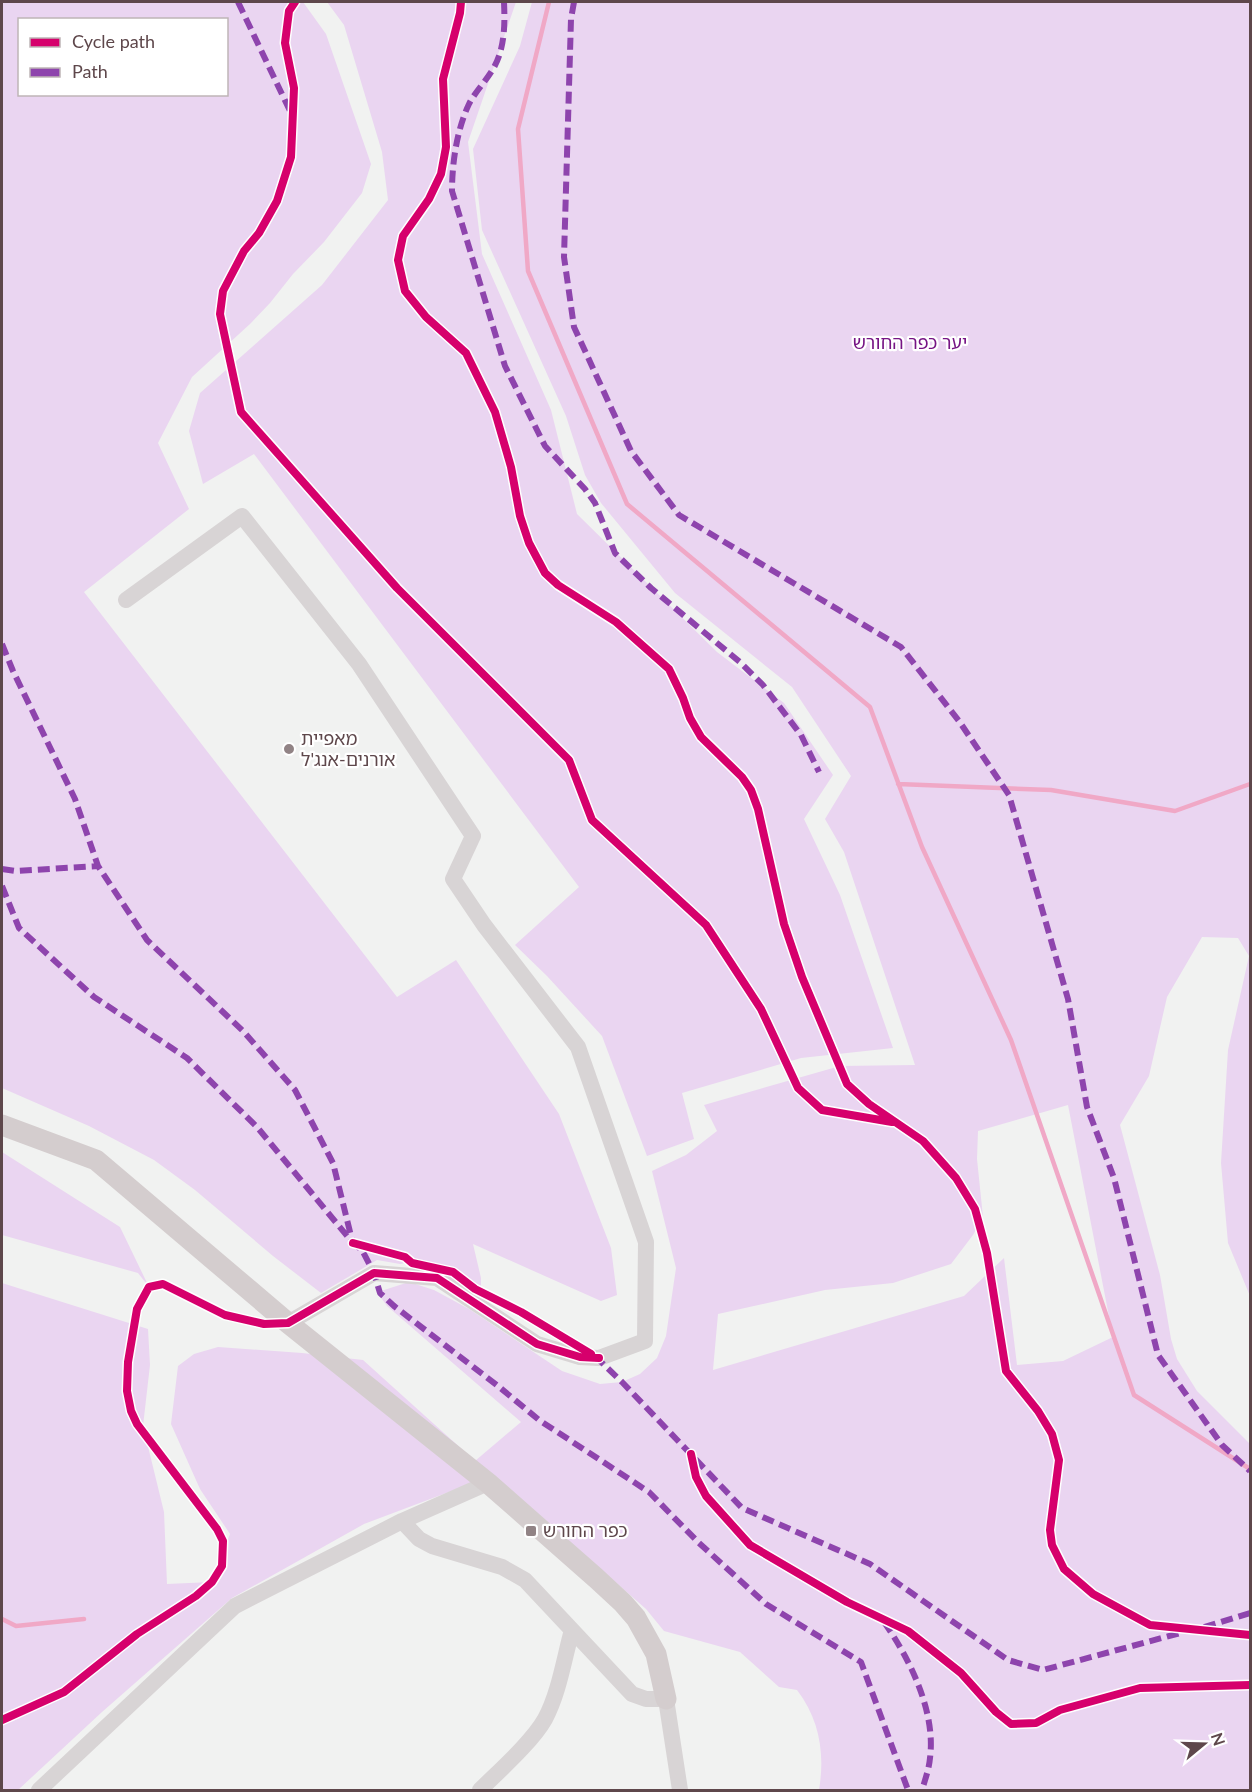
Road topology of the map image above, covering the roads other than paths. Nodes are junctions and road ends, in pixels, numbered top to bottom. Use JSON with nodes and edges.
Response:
{"nodes":[{"id":1,"x":126,"y":600,"type":"dead end"},
{"id":2,"x":2,"y":1125,"type":"edge"},
{"id":3,"x":288,"y":1323,"type":"junction"},
{"id":4,"x":489,"y":1483,"type":"junction"},
{"id":5,"x":402,"y":1521,"type":"junction"},
{"id":6,"x":572,"y":1630,"type":"junction"},
{"id":7,"x":666,"y":1698,"type":"junction"},
{"id":8,"x":39,"y":1791,"type":"edge"},
{"id":9,"x":480,"y":1791,"type":"edge"},
{"id":10,"x":680,"y":1791,"type":"edge"}],
"edges":[{"from":1,"to":3,"type":"street"},
{"from":2,"to":3,"type":"main road"},
{"from":3,"to":4,"type":"main road"},
{"from":4,"to":5,"type":"street"},
{"from":4,"to":7,"type":"main road"},
{"from":5,"to":6,"type":"street"},
{"from":5,"to":8,"type":"street"},
{"from":6,"to":7,"type":"street"},
{"from":6,"to":9,"type":"street"},
{"from":7,"to":10,"type":"street"}]}
